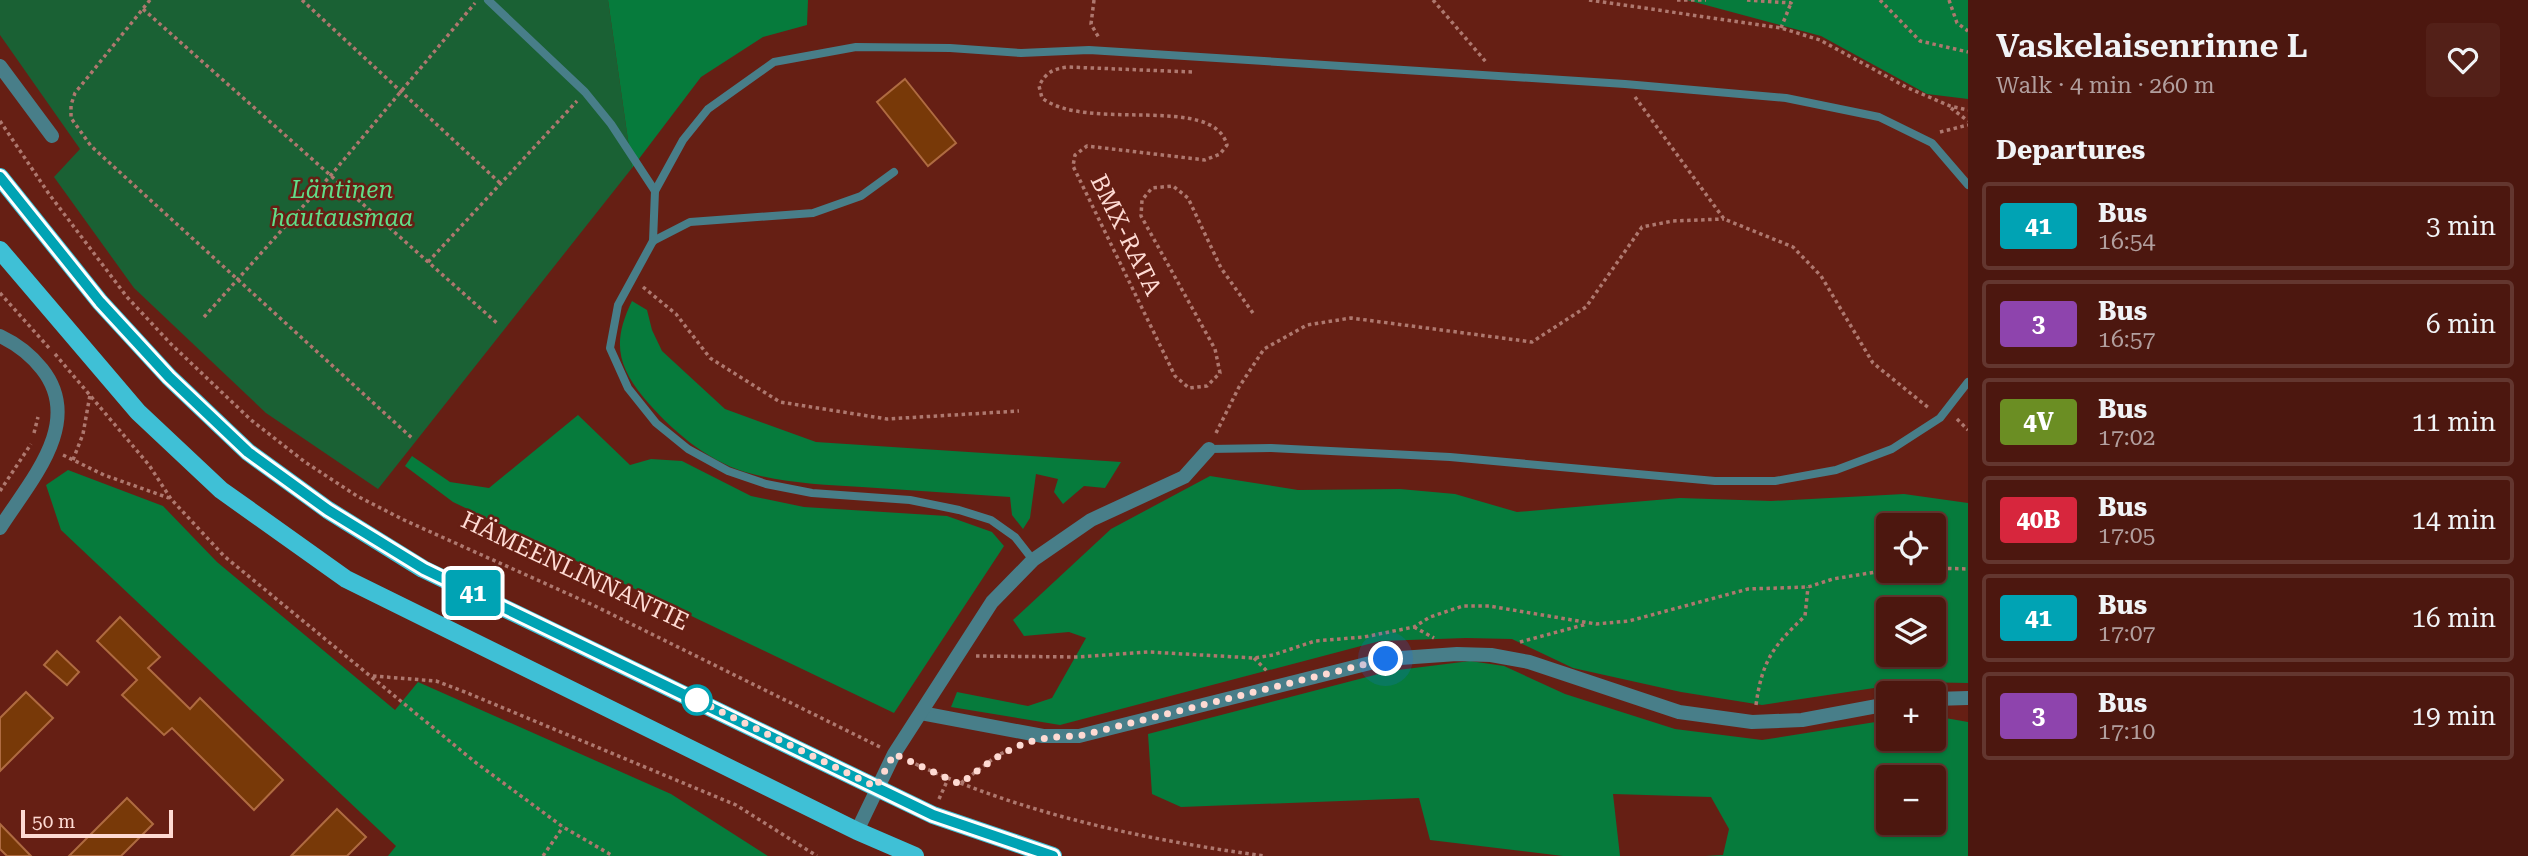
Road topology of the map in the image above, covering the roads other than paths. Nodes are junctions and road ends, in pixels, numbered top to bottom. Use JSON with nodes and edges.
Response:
{"nodes":[{"id":1,"x":488,"y":0,"type":"edge"},
{"id":2,"x":0,"y":66,"type":"edge"},
{"id":3,"x":52,"y":136,"type":"dead end"},
{"id":4,"x":894,"y":172,"type":"dead end"},
{"id":5,"x":0,"y":177,"type":"edge"},
{"id":6,"x":1968,"y":185,"type":"edge"},
{"id":7,"x":655,"y":191,"type":"junction"},
{"id":8,"x":653,"y":241,"type":"junction"},
{"id":9,"x":0,"y":250,"type":"edge"},
{"id":10,"x":0,"y":336,"type":"edge"},
{"id":11,"x":1968,"y":382,"type":"edge"},
{"id":12,"x":1209,"y":449,"type":"joint"},
{"id":13,"x":0,"y":528,"type":"edge"},
{"id":14,"x":1033,"y":560,"type":"junction"},
{"id":15,"x":1968,"y":698,"type":"edge"},
{"id":16,"x":1946,"y":699,"type":"edge"},
{"id":17,"x":1876,"y":706,"type":"edge"},
{"id":18,"x":921,"y":713,"type":"junction"},
{"id":19,"x":876,"y":787,"type":"junction"},
{"id":20,"x":857,"y":831,"type":"junction"},
{"id":21,"x":915,"y":856,"type":"edge"},
{"id":22,"x":1053,"y":856,"type":"edge"}],
"edges":[{"from":1,"to":7,"type":"lane"},
{"from":2,"to":3,"type":"street"},
{"from":4,"to":8,"type":"lane"},
{"from":5,"to":19,"type":"main road"},
{"from":6,"to":7,"type":"lane"},
{"from":7,"to":8,"type":"lane"},
{"from":8,"to":14,"type":"lane"},
{"from":9,"to":20,"type":"main road"},
{"from":10,"to":13,"type":"street"},
{"from":11,"to":12,"type":"lane"},
{"from":12,"to":14,"type":"street"},
{"from":14,"to":18,"type":"street"},
{"from":15,"to":16,"type":"street"},
{"from":17,"to":18,"type":"street"},
{"from":18,"to":19,"type":"street"},
{"from":19,"to":20,"type":"street"},
{"from":19,"to":22,"type":"main road"},
{"from":20,"to":21,"type":"main road"}]}
